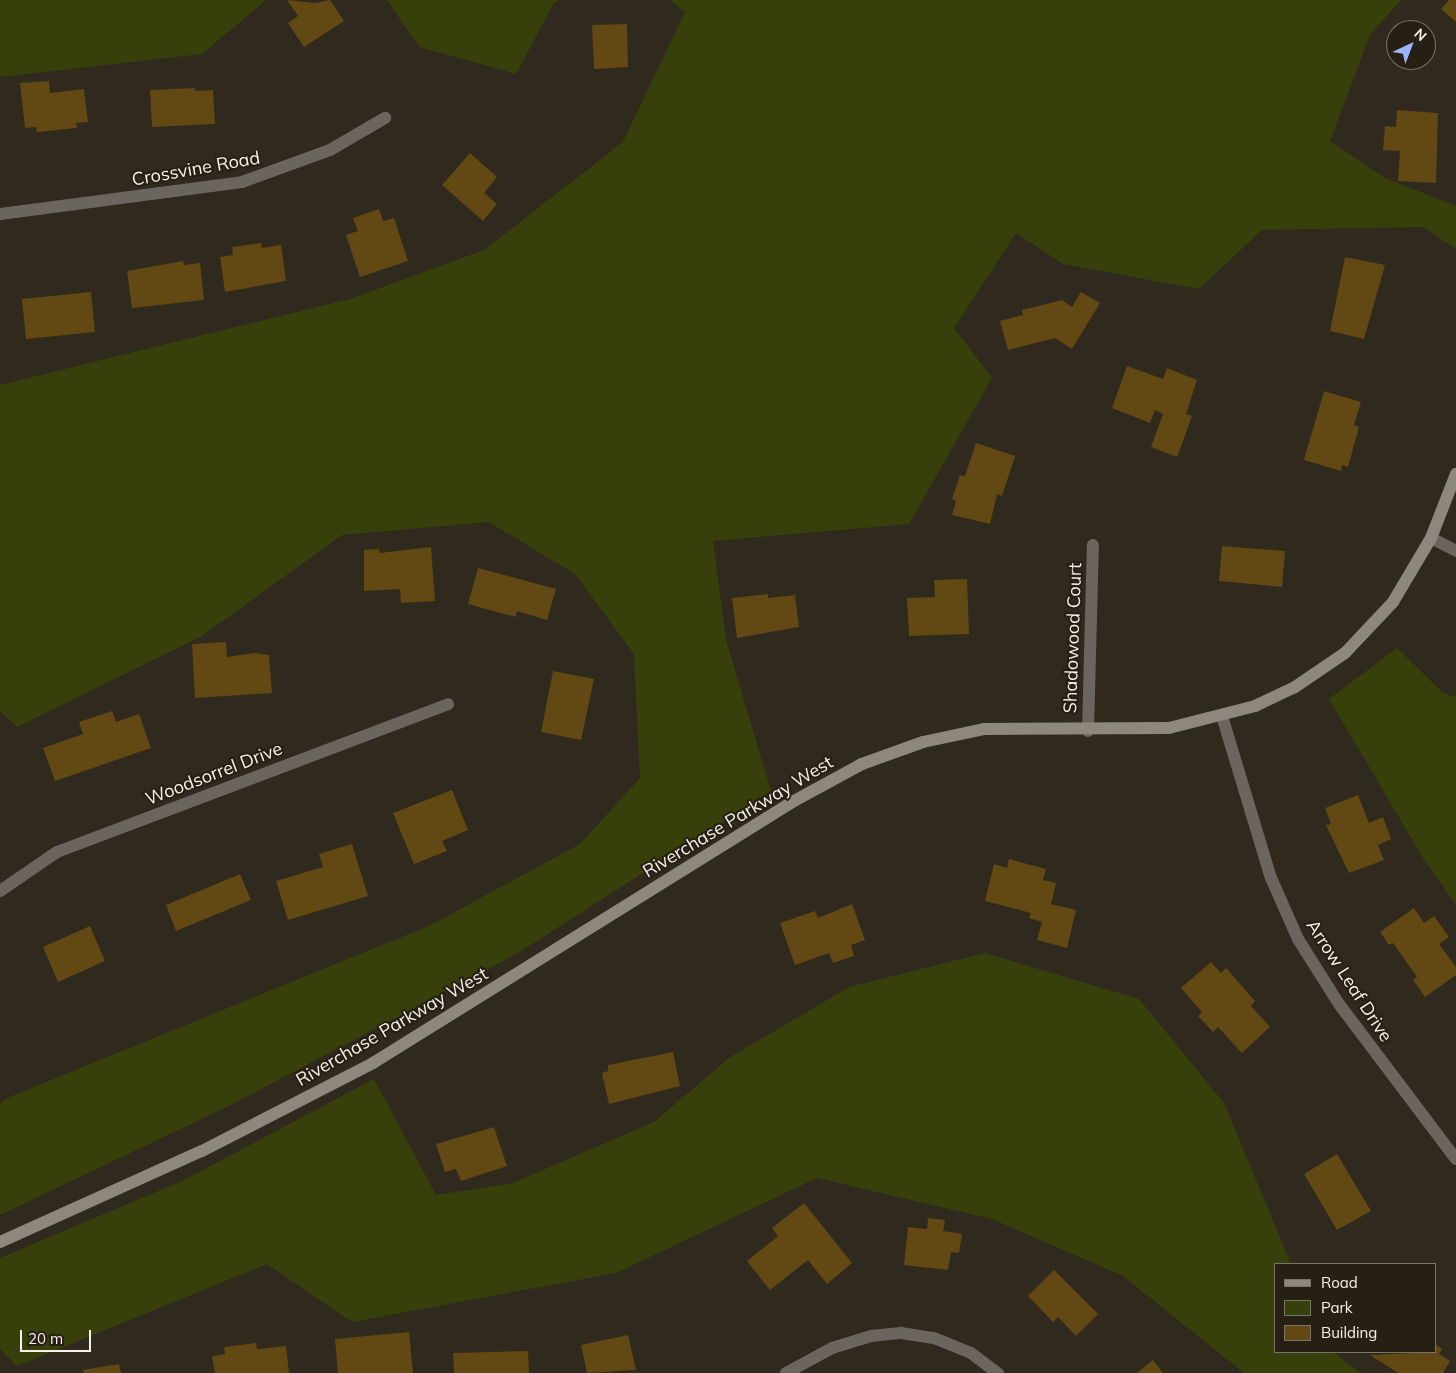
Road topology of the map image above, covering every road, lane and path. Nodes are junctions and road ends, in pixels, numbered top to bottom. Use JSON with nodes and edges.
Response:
{"nodes":[{"id":1,"x":385,"y":118,"type":"dead end"},
{"id":2,"x":0,"y":214,"type":"edge"},
{"id":3,"x":1456,"y":474,"type":"edge"},
{"id":4,"x":1431,"y":538,"type":"junction"},
{"id":5,"x":1093,"y":545,"type":"dead end"},
{"id":6,"x":1456,"y":551,"type":"edge"},
{"id":7,"x":448,"y":704,"type":"dead end"},
{"id":8,"x":1222,"y":716,"type":"junction"},
{"id":9,"x":1088,"y":731,"type":"junction"},
{"id":10,"x":0,"y":891,"type":"edge"},
{"id":11,"x":1456,"y":1159,"type":"edge"},
{"id":12,"x":0,"y":1242,"type":"edge"},
{"id":13,"x":786,"y":1373,"type":"edge"},
{"id":14,"x":998,"y":1373,"type":"edge"}],
"edges":[{"from":1,"to":2,"type":"street","name":"Crossvine Road"},
{"from":3,"to":4,"type":"street","name":"Riverchase Parkway West"},
{"from":4,"to":6,"type":"street"},
{"from":4,"to":8,"type":"street","name":"Riverchase Parkway West"},
{"from":5,"to":9,"type":"street","name":"Shadowood Court"},
{"from":7,"to":10,"type":"street","name":"Woodsorrel Drive"},
{"from":8,"to":9,"type":"street","name":"Riverchase Parkway West"},
{"from":8,"to":11,"type":"street","name":"Arrow Leaf Drive"},
{"from":9,"to":12,"type":"street","name":"Riverchase Parkway West"},
{"from":13,"to":14,"type":"street"}]}
